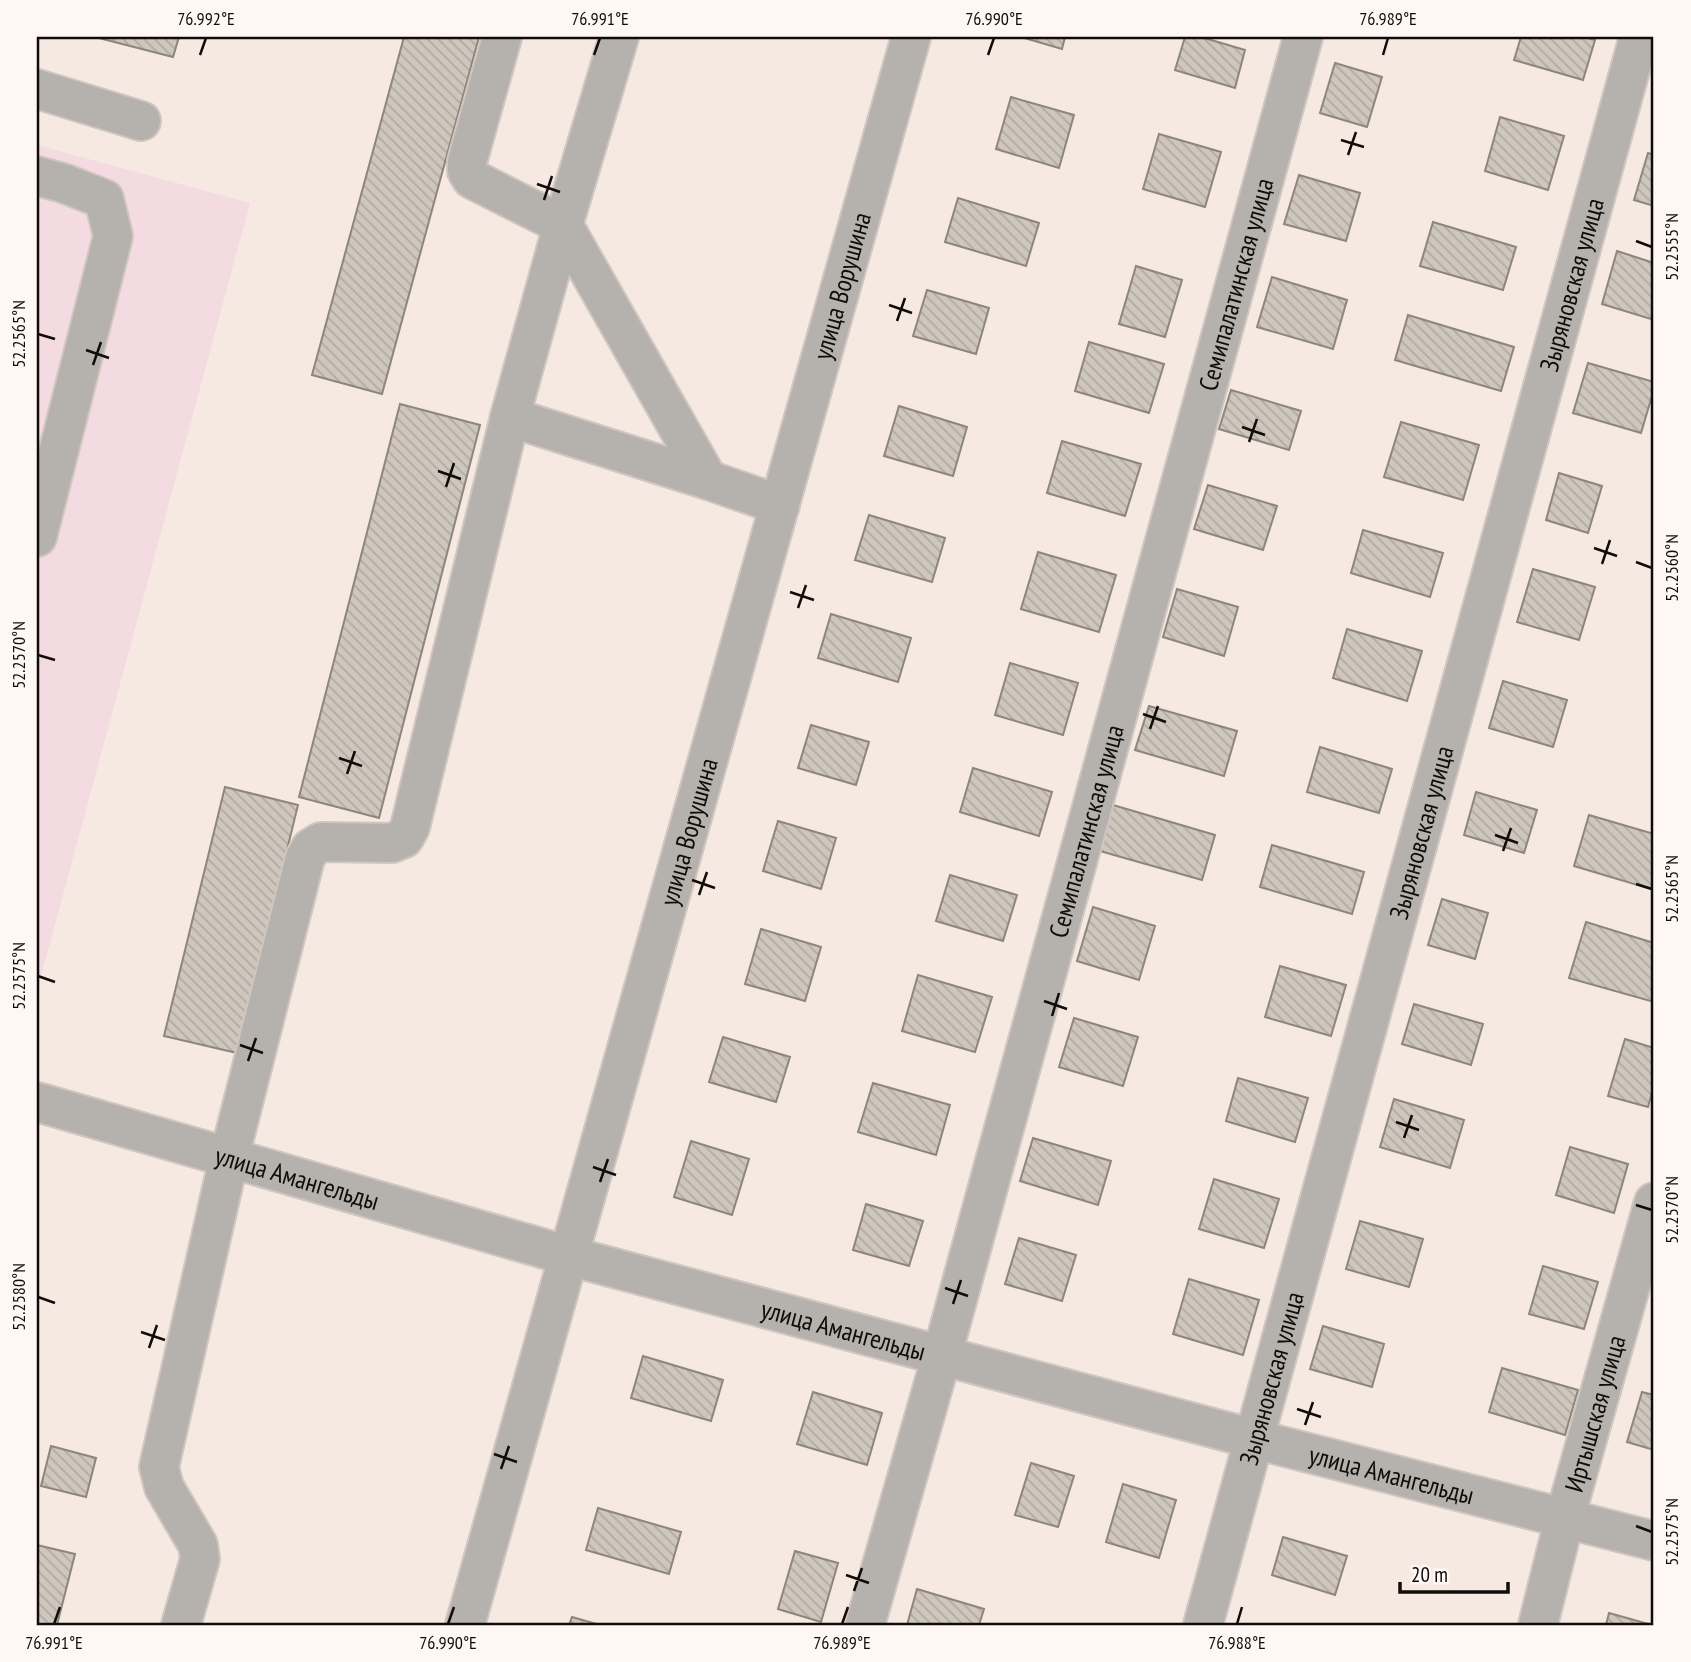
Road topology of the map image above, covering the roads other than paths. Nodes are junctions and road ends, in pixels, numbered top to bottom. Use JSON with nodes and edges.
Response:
{"nodes":[{"id":1,"x":502,"y":37,"type":"edge"},
{"id":2,"x":619,"y":37,"type":"edge"},
{"id":3,"x":911,"y":37,"type":"edge"},
{"id":4,"x":1303,"y":37,"type":"edge"},
{"id":5,"x":1639,"y":37,"type":"edge"},
{"id":6,"x":37,"y":89,"type":"edge"},
{"id":7,"x":141,"y":121,"type":"dead end"},
{"id":8,"x":37,"y":176,"type":"edge"},
{"id":9,"x":563,"y":225,"type":"junction"},
{"id":10,"x":510,"y":417,"type":"junction"},
{"id":11,"x":708,"y":480,"type":"junction"},
{"id":12,"x":780,"y":505,"type":"junction"},
{"id":13,"x":37,"y":537,"type":"edge"},
{"id":14,"x":37,"y":1102,"type":"edge"},
{"id":15,"x":229,"y":1158,"type":"junction"},
{"id":16,"x":1654,"y":1202,"type":"edge"},
{"id":17,"x":569,"y":1256,"type":"junction"},
{"id":18,"x":942,"y":1355,"type":"junction"},
{"id":19,"x":1254,"y":1439,"type":"junction"},
{"id":20,"x":1565,"y":1517,"type":"junction"},
{"id":21,"x":1654,"y":1541,"type":"edge"},
{"id":22,"x":181,"y":1625,"type":"edge"},
{"id":23,"x":465,"y":1625,"type":"edge"},
{"id":24,"x":865,"y":1625,"type":"edge"},
{"id":25,"x":1203,"y":1625,"type":"edge"},
{"id":26,"x":1538,"y":1625,"type":"edge"}],
"edges":[{"from":1,"to":9,"type":"street"},
{"from":2,"to":9,"type":"street"},
{"from":3,"to":12,"type":"street","name":"улица Ворушина"},
{"from":4,"to":18,"type":"street","name":"Семипалатинская улица"},
{"from":5,"to":19,"type":"street","name":"Зыряновская улица"},
{"from":6,"to":7,"type":"street"},
{"from":8,"to":13,"type":"street"},
{"from":9,"to":10,"type":"street"},
{"from":9,"to":11,"type":"street"},
{"from":10,"to":11,"type":"street"},
{"from":10,"to":15,"type":"street"},
{"from":11,"to":12,"type":"street"},
{"from":12,"to":17,"type":"street","name":"улица Ворушина"},
{"from":14,"to":15,"type":"street","name":"улица Амангельды"},
{"from":15,"to":17,"type":"street","name":"улица Амангельды"},
{"from":15,"to":22,"type":"street"},
{"from":16,"to":20,"type":"street","name":"Иртышская улица"},
{"from":17,"to":18,"type":"street","name":"улица Амангельды"},
{"from":17,"to":23,"type":"street","name":"улица Ворушина"},
{"from":18,"to":19,"type":"street","name":"улица Амангельды"},
{"from":18,"to":24,"type":"street","name":"Семипалатинская улица"},
{"from":19,"to":20,"type":"street","name":"улица Амангельды"},
{"from":19,"to":25,"type":"street","name":"Зыряновская улица"},
{"from":20,"to":21,"type":"street","name":"улица Амангельды"},
{"from":20,"to":26,"type":"street","name":"Иртышская улица"}]}
